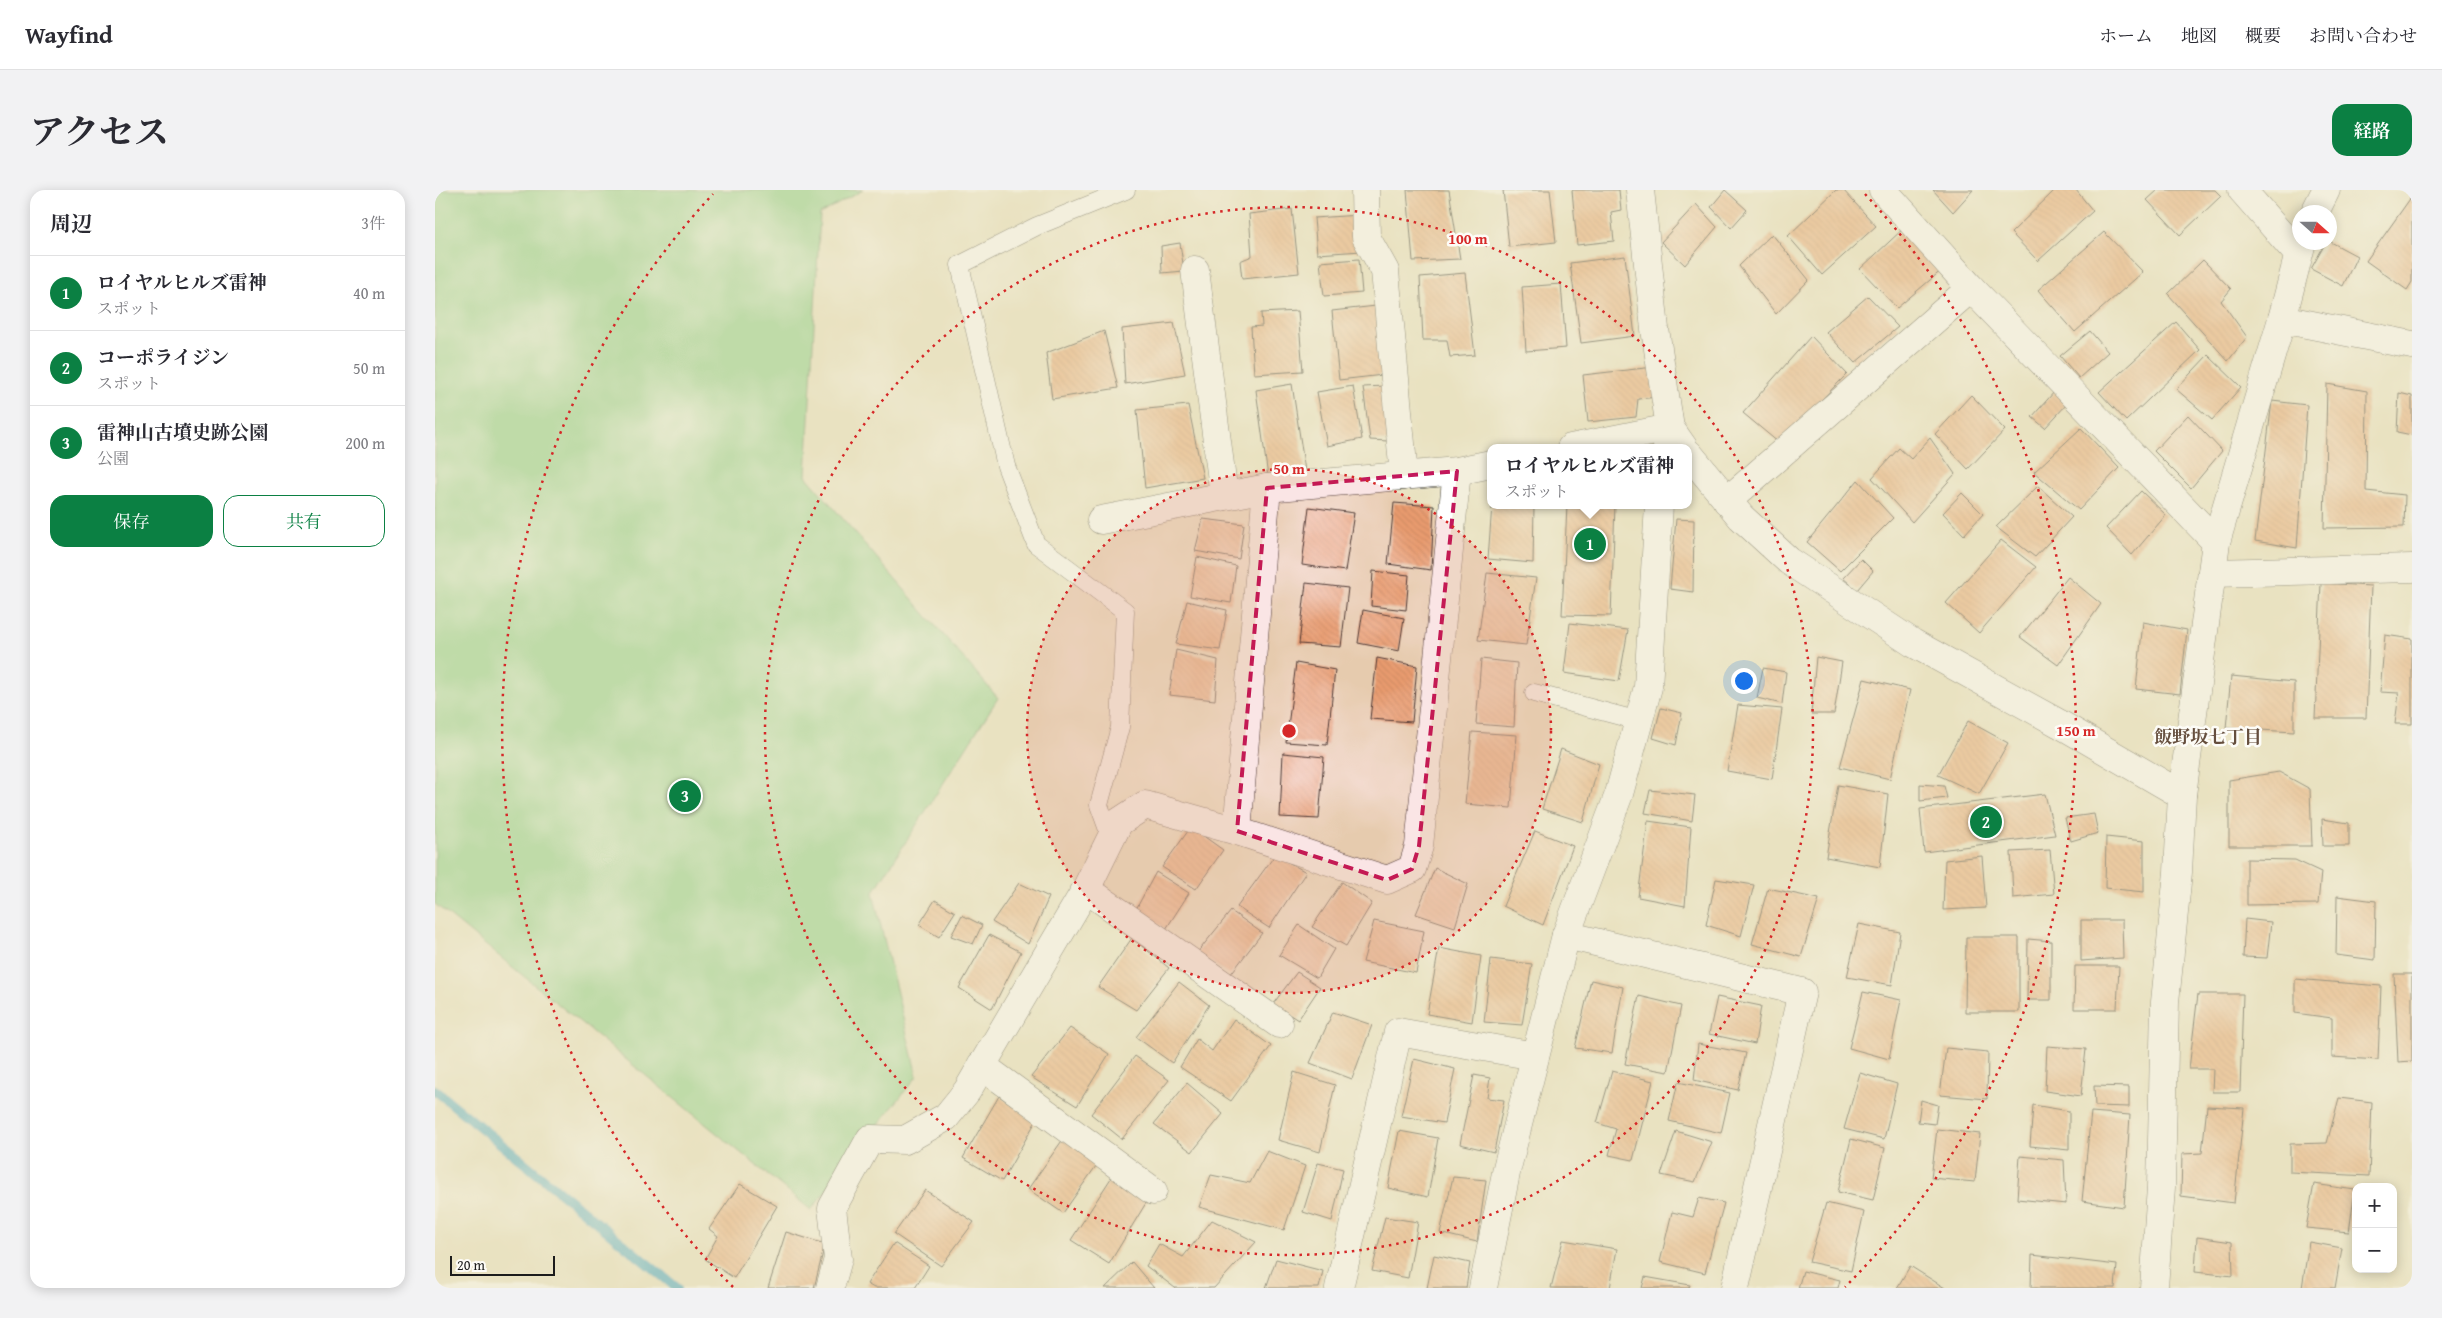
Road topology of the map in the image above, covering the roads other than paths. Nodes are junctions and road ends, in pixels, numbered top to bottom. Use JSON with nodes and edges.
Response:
{"nodes":[{"id":1,"x":1126,"y":190,"type":"edge"},
{"id":2,"x":1365,"y":190,"type":"edge"},
{"id":3,"x":1640,"y":190,"type":"edge"},
{"id":4,"x":1883,"y":190,"type":"edge"},
{"id":5,"x":2242,"y":190,"type":"edge"},
{"id":6,"x":2307,"y":190,"type":"edge"},
{"id":7,"x":2326,"y":190,"type":"edge"},
{"id":8,"x":2306,"y":205,"type":"edge"},
{"id":9,"x":2318,"y":205,"type":"edge"},
{"id":10,"x":2292,"y":240,"type":"edge"},
{"id":11,"x":2299,"y":250,"type":"edge"},
{"id":12,"x":1195,"y":270,"type":"dead end"},
{"id":13,"x":1971,"y":288,"type":"junction"},
{"id":14,"x":2282,"y":319,"type":"junction"},
{"id":15,"x":2412,"y":345,"type":"edge"},
{"id":16,"x":1674,"y":441,"type":"edge"},
{"id":17,"x":1630,"y":444,"type":"edge"},
{"id":18,"x":1692,"y":458,"type":"edge"},
{"id":19,"x":1487,"y":465,"type":"edge"},
{"id":20,"x":1457,"y":471,"type":"junction"},
{"id":21,"x":1404,"y":476,"type":"junction"},
{"id":22,"x":1267,"y":488,"type":"junction"},
{"id":23,"x":1224,"y":496,"type":"junction"},
{"id":24,"x":1727,"y":500,"type":"junction"},
{"id":25,"x":1659,"y":509,"type":"edge"},
{"id":26,"x":1101,"y":520,"type":"dead end"},
{"id":27,"x":2216,"y":542,"type":"junction"},
{"id":28,"x":2412,"y":568,"type":"edge"},
{"id":29,"x":2212,"y":573,"type":"junction"},
{"id":30,"x":1534,"y":693,"type":"dead end"},
{"id":31,"x":1639,"y":721,"type":"junction"},
{"id":32,"x":2182,"y":795,"type":"junction"},
{"id":33,"x":1237,"y":830,"type":"junction"},
{"id":34,"x":1111,"y":838,"type":"junction"},
{"id":35,"x":1086,"y":889,"type":"junction"},
{"id":36,"x":1566,"y":935,"type":"junction"},
{"id":37,"x":1279,"y":1024,"type":"dead end"},
{"id":38,"x":1535,"y":1056,"type":"junction"},
{"id":39,"x":981,"y":1065,"type":"junction"},
{"id":40,"x":1153,"y":1191,"type":"dead end"},
{"id":41,"x":830,"y":1288,"type":"edge"},
{"id":42,"x":1339,"y":1288,"type":"edge"},
{"id":43,"x":1483,"y":1288,"type":"edge"},
{"id":44,"x":1735,"y":1288,"type":"edge"},
{"id":45,"x":2155,"y":1288,"type":"edge"}],
"edges":[{"from":1,"to":34,"type":"lane"},
{"from":2,"to":21,"type":"street"},
{"from":3,"to":16,"type":"street"},
{"from":4,"to":13,"type":"street"},
{"from":5,"to":10,"type":"street"},
{"from":6,"to":8,"type":"street"},
{"from":7,"to":9,"type":"street"},
{"from":11,"to":14,"type":"street"},
{"from":12,"to":23,"type":"street"},
{"from":13,"to":24,"type":"street"},
{"from":13,"to":27,"type":"street"},
{"from":14,"to":15,"type":"street"},
{"from":14,"to":27,"type":"street"},
{"from":16,"to":17,"type":"street"},
{"from":18,"to":24,"type":"street"},
{"from":19,"to":20,"type":"street"},
{"from":20,"to":21,"type":"street"},
{"from":20,"to":33,"type":"street"},
{"from":21,"to":22,"type":"street"},
{"from":22,"to":23,"type":"street"},
{"from":22,"to":33,"type":"street"},
{"from":23,"to":26,"type":"street"},
{"from":24,"to":32,"type":"street"},
{"from":25,"to":31,"type":"street"},
{"from":27,"to":29,"type":"street"},
{"from":28,"to":29,"type":"street"},
{"from":29,"to":32,"type":"street"},
{"from":30,"to":31,"type":"lane"},
{"from":31,"to":36,"type":"street"},
{"from":32,"to":45,"type":"street"},
{"from":33,"to":34,"type":"street"},
{"from":34,"to":35,"type":"street"},
{"from":35,"to":37,"type":"street"},
{"from":35,"to":39,"type":"street"},
{"from":36,"to":38,"type":"street"},
{"from":36,"to":44,"type":"street"},
{"from":38,"to":42,"type":"street"},
{"from":38,"to":43,"type":"street"},
{"from":39,"to":40,"type":"street"},
{"from":39,"to":41,"type":"street"}]}
